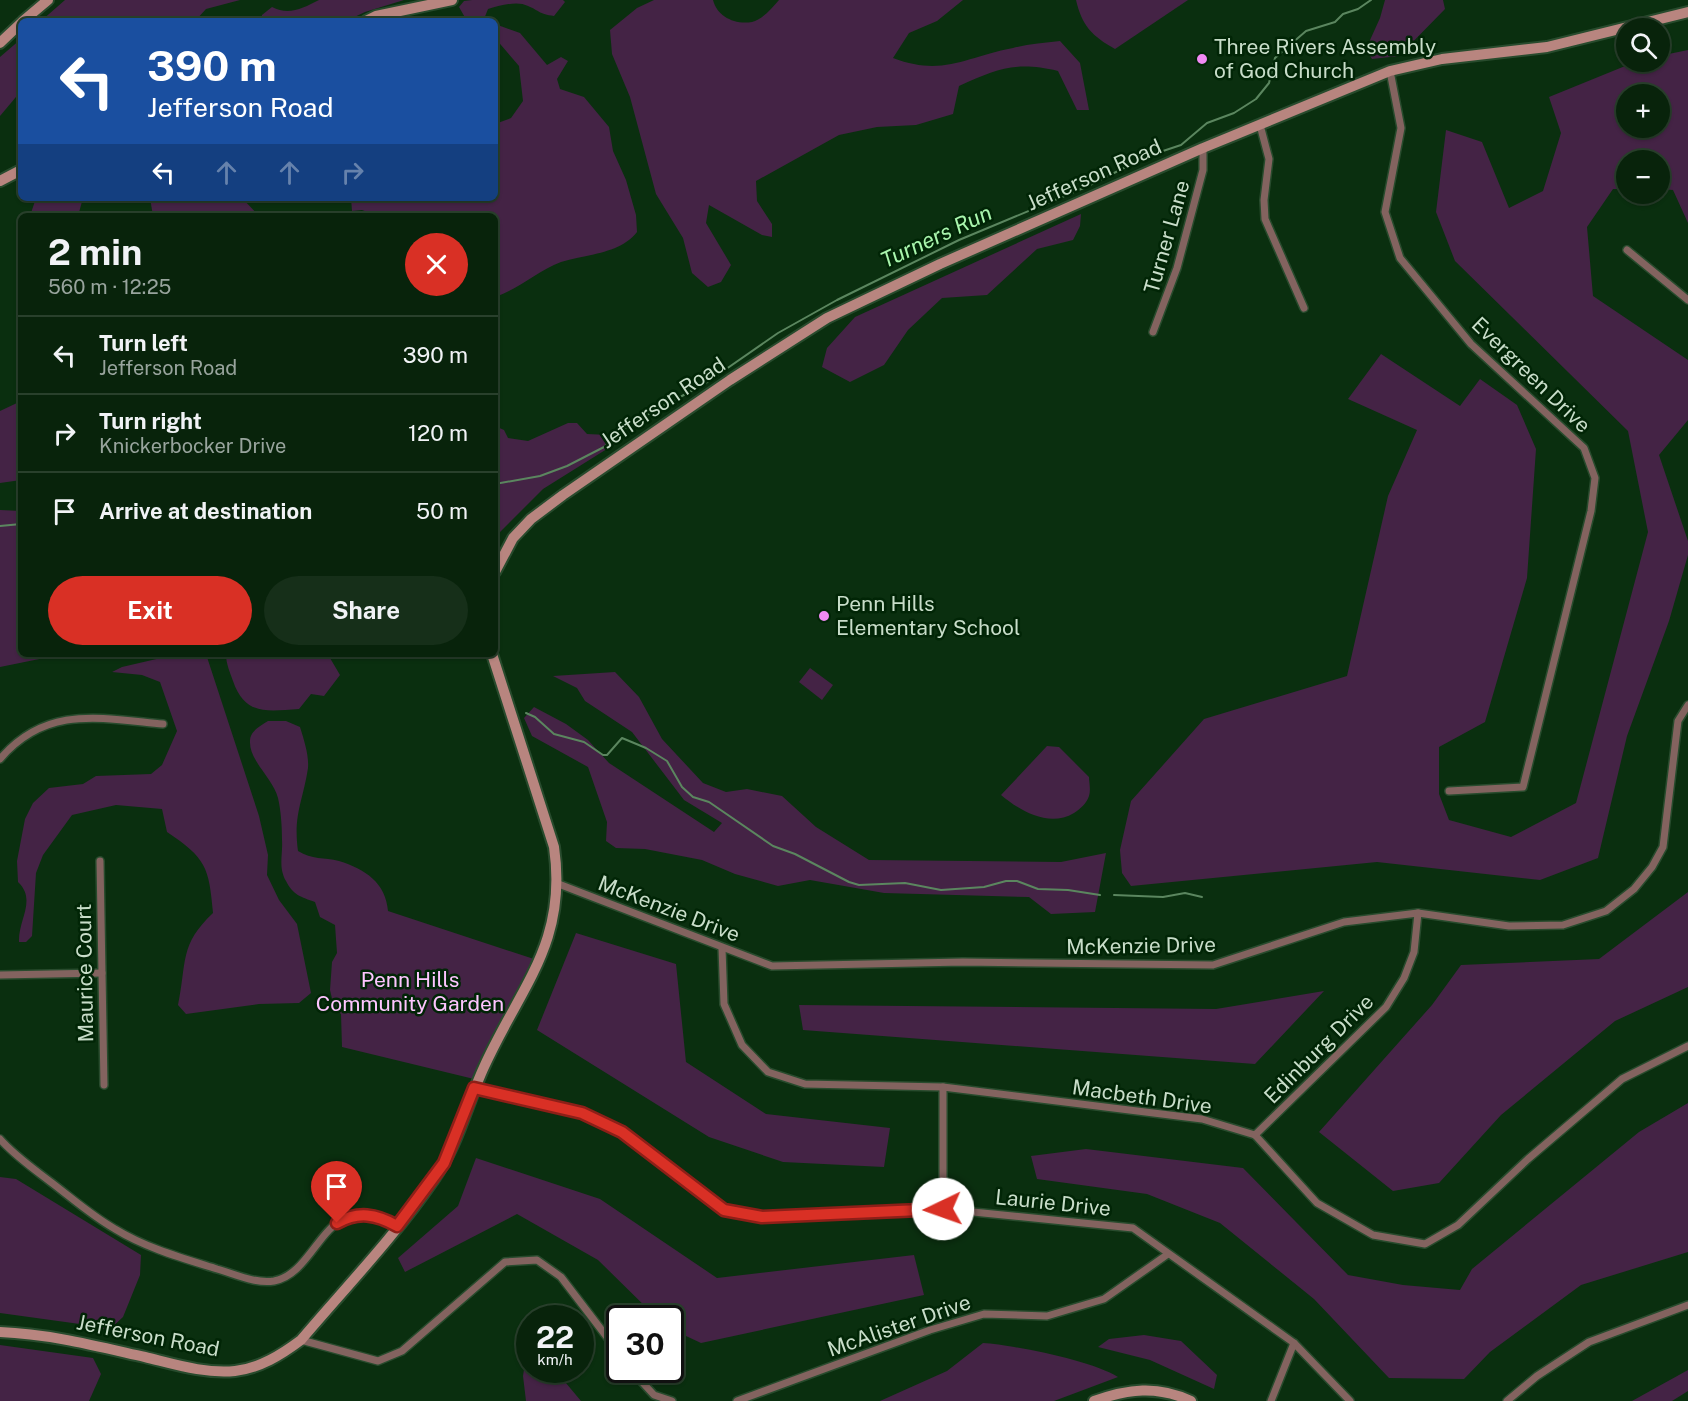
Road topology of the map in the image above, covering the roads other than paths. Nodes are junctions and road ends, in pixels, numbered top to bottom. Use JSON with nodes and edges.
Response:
{"nodes":[{"id":1,"x":48,"y":0,"type":"edge"},
{"id":2,"x":452,"y":0,"type":"edge"},
{"id":3,"x":1688,"y":12,"type":"edge"},
{"id":4,"x":27,"y":18,"type":"edge"},
{"id":5,"x":372,"y":18,"type":"edge"},
{"id":6,"x":18,"y":26,"type":"edge"},
{"id":7,"x":0,"y":43,"type":"edge"},
{"id":8,"x":1390,"y":71,"type":"junction"},
{"id":9,"x":1260,"y":125,"type":"junction"},
{"id":10,"x":1203,"y":148,"type":"junction"},
{"id":11,"x":18,"y":172,"type":"edge"},
{"id":12,"x":0,"y":181,"type":"edge"},
{"id":13,"x":1627,"y":250,"type":"dead end"},
{"id":14,"x":1688,"y":300,"type":"edge"},
{"id":15,"x":1304,"y":308,"type":"dead end"},
{"id":16,"x":1153,"y":332,"type":"dead end"},
{"id":17,"x":498,"y":566,"type":"edge"},
{"id":18,"x":493,"y":657,"type":"edge"},
{"id":19,"x":1688,"y":705,"type":"edge"},
{"id":20,"x":163,"y":723,"type":"dead end"},
{"id":21,"x":0,"y":759,"type":"edge"},
{"id":22,"x":1449,"y":791,"type":"dead end"},
{"id":23,"x":100,"y":861,"type":"dead end"},
{"id":24,"x":556,"y":883,"type":"junction"},
{"id":25,"x":1418,"y":913,"type":"junction"},
{"id":26,"x":722,"y":948,"type":"junction"},
{"id":27,"x":102,"y":973,"type":"junction"},
{"id":28,"x":0,"y":975,"type":"edge"},
{"id":29,"x":1688,"y":1046,"type":"edge"},
{"id":30,"x":104,"y":1085,"type":"dead end"},
{"id":31,"x":943,"y":1087,"type":"junction"},
{"id":32,"x":474,"y":1088,"type":"junction"},
{"id":33,"x":1255,"y":1135,"type":"junction"},
{"id":34,"x":0,"y":1139,"type":"edge"},
{"id":35,"x":943,"y":1209,"type":"junction"},
{"id":36,"x":397,"y":1226,"type":"junction"},
{"id":37,"x":1168,"y":1254,"type":"junction"},
{"id":38,"x":1688,"y":1305,"type":"edge"},
{"id":39,"x":0,"y":1332,"type":"edge"},
{"id":40,"x":606,"y":1336,"type":"edge"},
{"id":41,"x":301,"y":1340,"type":"junction"},
{"id":42,"x":1294,"y":1343,"type":"junction"},
{"id":43,"x":643,"y":1383,"type":"edge"},
{"id":44,"x":672,"y":1401,"type":"edge"},
{"id":45,"x":736,"y":1401,"type":"edge"},
{"id":46,"x":1094,"y":1401,"type":"edge"},
{"id":47,"x":1191,"y":1401,"type":"edge"},
{"id":48,"x":1271,"y":1401,"type":"edge"},
{"id":49,"x":1350,"y":1401,"type":"edge"},
{"id":50,"x":1507,"y":1401,"type":"edge"}],
"edges":[{"from":1,"to":4,"type":"street"},
{"from":2,"to":5,"type":"street"},
{"from":3,"to":8,"type":"street","name":"Jefferson Road"},
{"from":6,"to":7,"type":"street"},
{"from":8,"to":9,"type":"street","name":"Jefferson Road"},
{"from":8,"to":22,"type":"street","name":"Evergreen Drive"},
{"from":9,"to":10,"type":"street","name":"Jefferson Road"},
{"from":9,"to":15,"type":"street"},
{"from":10,"to":16,"type":"street","name":"Turner Lane"},
{"from":10,"to":17,"type":"street","name":"Jefferson Road"},
{"from":11,"to":12,"type":"street"},
{"from":13,"to":14,"type":"street"},
{"from":18,"to":24,"type":"street","name":"Jefferson Road"},
{"from":19,"to":25,"type":"street","name":"McKenzie Drive"},
{"from":20,"to":21,"type":"street"},
{"from":23,"to":27,"type":"street","name":"Maurice Court"},
{"from":24,"to":26,"type":"street","name":"McKenzie Drive"},
{"from":24,"to":32,"type":"street","name":"Jefferson Road"},
{"from":25,"to":26,"type":"street","name":"McKenzie Drive"},
{"from":25,"to":33,"type":"street","name":"Edinburg Drive"},
{"from":26,"to":31,"type":"street","name":"Macbeth Drive"},
{"from":27,"to":28,"type":"street"},
{"from":27,"to":30,"type":"street","name":"Maurice Court"},
{"from":29,"to":33,"type":"street"},
{"from":31,"to":33,"type":"street","name":"Macbeth Drive"},
{"from":31,"to":35,"type":"street"},
{"from":32,"to":35,"type":"street","name":"Laurie Drive"},
{"from":32,"to":36,"type":"street","name":"Jefferson Road"},
{"from":34,"to":36,"type":"street"},
{"from":35,"to":37,"type":"street","name":"Laurie Drive"},
{"from":36,"to":41,"type":"street","name":"Jefferson Road"},
{"from":37,"to":42,"type":"street","name":"Laurie Drive"},
{"from":37,"to":45,"type":"street","name":"McAlister Drive"},
{"from":38,"to":50,"type":"street"},
{"from":39,"to":41,"type":"street","name":"Jefferson Road"},
{"from":40,"to":41,"type":"street"},
{"from":42,"to":48,"type":"street"},
{"from":42,"to":49,"type":"street","name":"Laurie Drive"},
{"from":43,"to":44,"type":"street"},
{"from":46,"to":47,"type":"street"}]}
